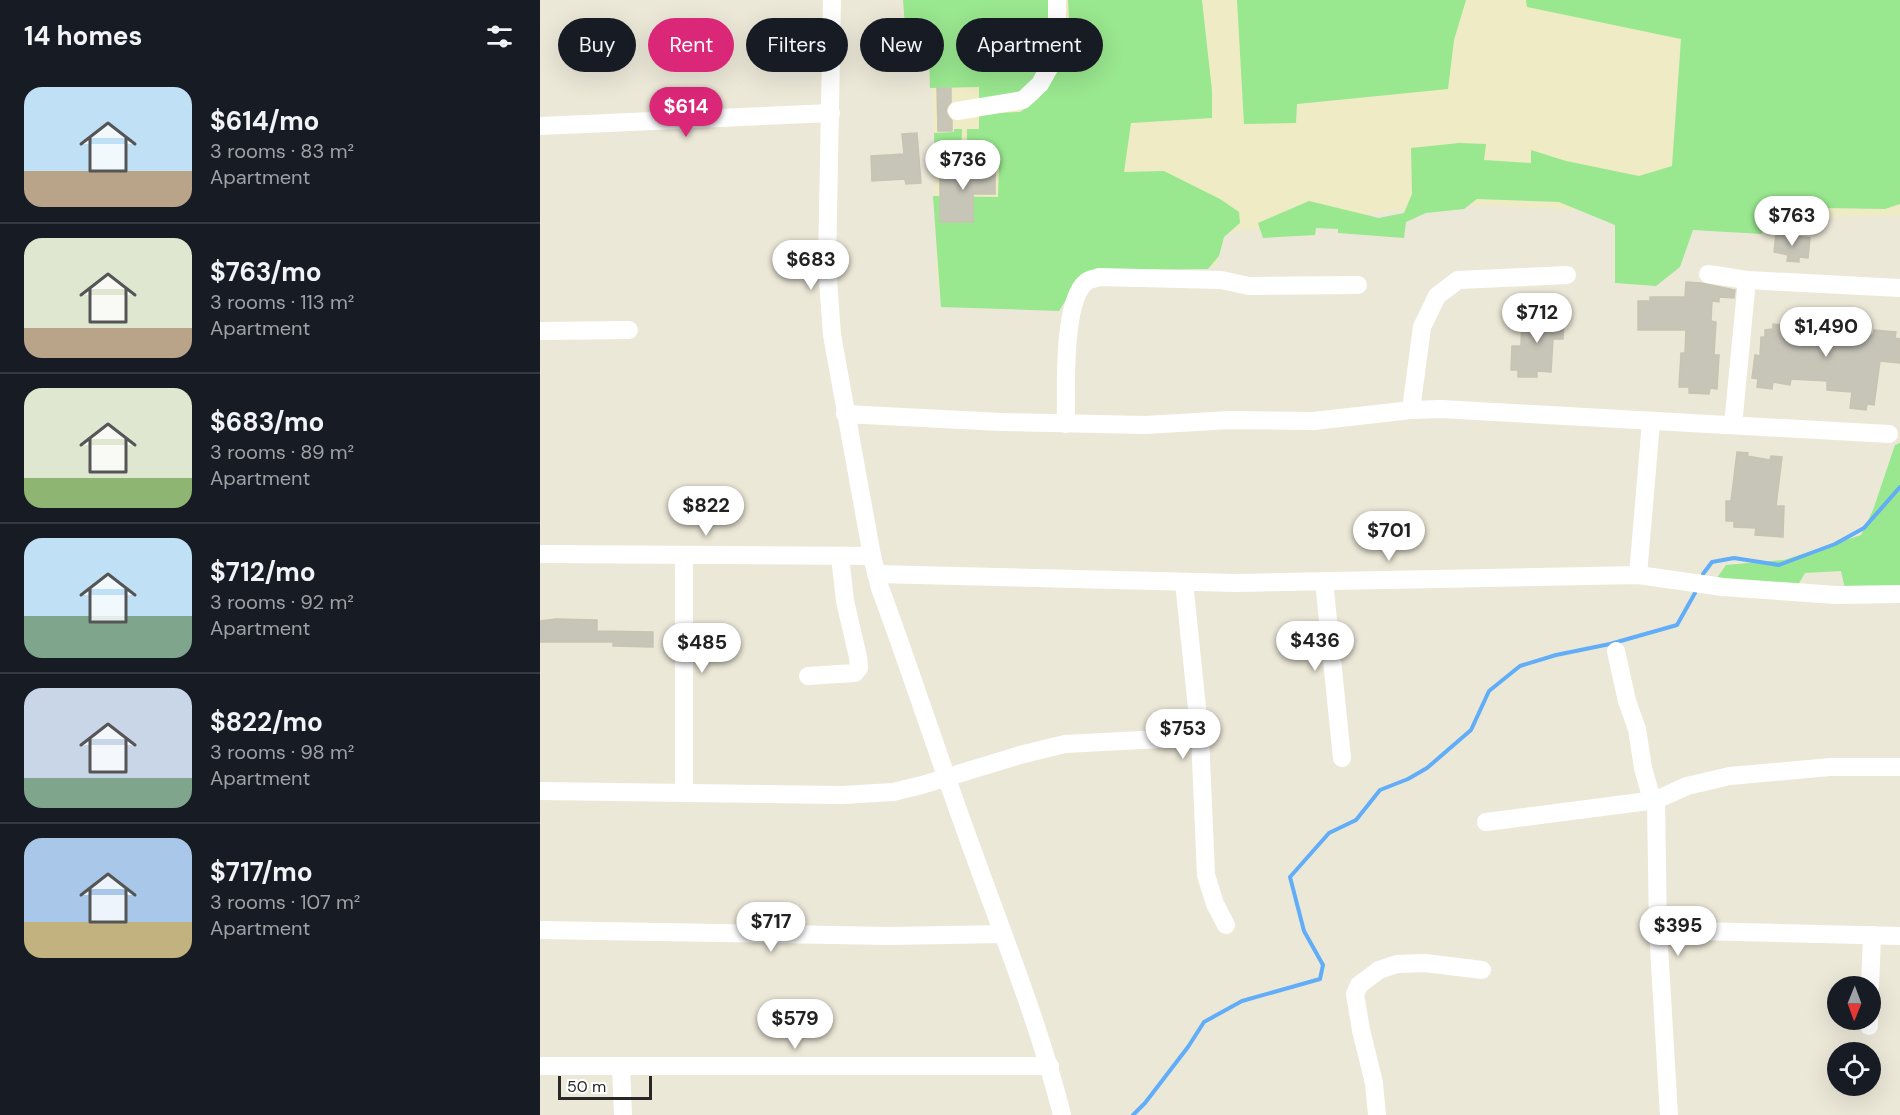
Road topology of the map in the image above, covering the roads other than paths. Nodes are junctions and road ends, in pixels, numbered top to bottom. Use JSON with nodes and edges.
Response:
{"nodes":[{"id":1,"x":832,"y":0,"type":"edge"},
{"id":2,"x":1057,"y":0,"type":"edge"},
{"id":3,"x":957,"y":111,"type":"dead end"},
{"id":4,"x":831,"y":113,"type":"junction"},
{"id":5,"x":540,"y":126,"type":"edge"},
{"id":6,"x":1708,"y":274,"type":"dead end"},
{"id":7,"x":1567,"y":275,"type":"dead end"},
{"id":8,"x":1747,"y":280,"type":"junction"},
{"id":9,"x":1358,"y":285,"type":"dead end"},
{"id":10,"x":1900,"y":288,"type":"edge"},
{"id":11,"x":629,"y":330,"type":"dead end"},
{"id":12,"x":540,"y":331,"type":"edge"},
{"id":13,"x":1411,"y":410,"type":"junction"},
{"id":14,"x":845,"y":414,"type":"junction"},
{"id":15,"x":1650,"y":422,"type":"junction"},
{"id":16,"x":1066,"y":423,"type":"junction"},
{"id":17,"x":1733,"y":425,"type":"junction"},
{"id":18,"x":1889,"y":434,"type":"dead end"},
{"id":19,"x":540,"y":554,"type":"edge"},
{"id":20,"x":684,"y":555,"type":"junction"},
{"id":21,"x":840,"y":556,"type":"junction"},
{"id":22,"x":872,"y":556,"type":"junction"},
{"id":23,"x":876,"y":574,"type":"junction"},
{"id":24,"x":1638,"y":575,"type":"junction"},
{"id":25,"x":1324,"y":581,"type":"junction"},
{"id":26,"x":1184,"y":582,"type":"junction"},
{"id":27,"x":1900,"y":594,"type":"edge"},
{"id":28,"x":1616,"y":651,"type":"dead end"},
{"id":29,"x":808,"y":676,"type":"dead end"},
{"id":30,"x":1200,"y":737,"type":"junction"},
{"id":31,"x":1342,"y":758,"type":"dead end"},
{"id":32,"x":1900,"y":767,"type":"edge"},
{"id":33,"x":945,"y":777,"type":"junction"},
{"id":34,"x":540,"y":791,"type":"edge"},
{"id":35,"x":684,"y":792,"type":"junction"},
{"id":36,"x":1654,"y":800,"type":"junction"},
{"id":37,"x":1486,"y":822,"type":"dead end"},
{"id":38,"x":1226,"y":925,"type":"dead end"},
{"id":39,"x":540,"y":930,"type":"edge"},
{"id":40,"x":1658,"y":930,"type":"junction"},
{"id":41,"x":1002,"y":934,"type":"junction"},
{"id":42,"x":1872,"y":935,"type":"junction"},
{"id":43,"x":1900,"y":936,"type":"edge"},
{"id":44,"x":1482,"y":970,"type":"dead end"},
{"id":45,"x":1870,"y":976,"type":"edge"},
{"id":46,"x":540,"y":1066,"type":"edge"},
{"id":47,"x":621,"y":1066,"type":"junction"},
{"id":48,"x":1050,"y":1066,"type":"junction"},
{"id":49,"x":623,"y":1115,"type":"edge"},
{"id":50,"x":1062,"y":1115,"type":"edge"},
{"id":51,"x":1377,"y":1115,"type":"edge"},
{"id":52,"x":1669,"y":1115,"type":"edge"}],
"edges":[{"from":1,"to":4,"type":"street"},
{"from":2,"to":3,"type":"street"},
{"from":4,"to":5,"type":"street"},
{"from":4,"to":14,"type":"street"},
{"from":6,"to":8,"type":"street"},
{"from":7,"to":13,"type":"street"},
{"from":8,"to":10,"type":"street"},
{"from":8,"to":17,"type":"street"},
{"from":9,"to":16,"type":"street"},
{"from":11,"to":12,"type":"street"},
{"from":13,"to":15,"type":"street"},
{"from":13,"to":16,"type":"street"},
{"from":14,"to":16,"type":"street"},
{"from":14,"to":22,"type":"street"},
{"from":15,"to":17,"type":"street"},
{"from":15,"to":24,"type":"street"},
{"from":17,"to":18,"type":"street"},
{"from":19,"to":20,"type":"street"},
{"from":20,"to":21,"type":"street"},
{"from":20,"to":35,"type":"street"},
{"from":21,"to":22,"type":"street"},
{"from":21,"to":29,"type":"street"},
{"from":22,"to":23,"type":"street"},
{"from":23,"to":26,"type":"street"},
{"from":23,"to":33,"type":"street"},
{"from":24,"to":25,"type":"street"},
{"from":24,"to":27,"type":"street"},
{"from":25,"to":26,"type":"street"},
{"from":25,"to":31,"type":"street"},
{"from":26,"to":30,"type":"street"},
{"from":28,"to":36,"type":"street"},
{"from":30,"to":33,"type":"street"},
{"from":30,"to":38,"type":"street"},
{"from":32,"to":36,"type":"street"},
{"from":33,"to":35,"type":"street"},
{"from":33,"to":41,"type":"street"},
{"from":34,"to":35,"type":"street"},
{"from":36,"to":37,"type":"street"},
{"from":36,"to":40,"type":"street"},
{"from":39,"to":41,"type":"street"},
{"from":40,"to":42,"type":"street"},
{"from":40,"to":52,"type":"street"},
{"from":41,"to":48,"type":"street"},
{"from":42,"to":43,"type":"street"},
{"from":42,"to":45,"type":"street"},
{"from":44,"to":51,"type":"street"},
{"from":46,"to":47,"type":"street"},
{"from":47,"to":48,"type":"street"},
{"from":47,"to":49,"type":"street"},
{"from":48,"to":50,"type":"street"}]}
